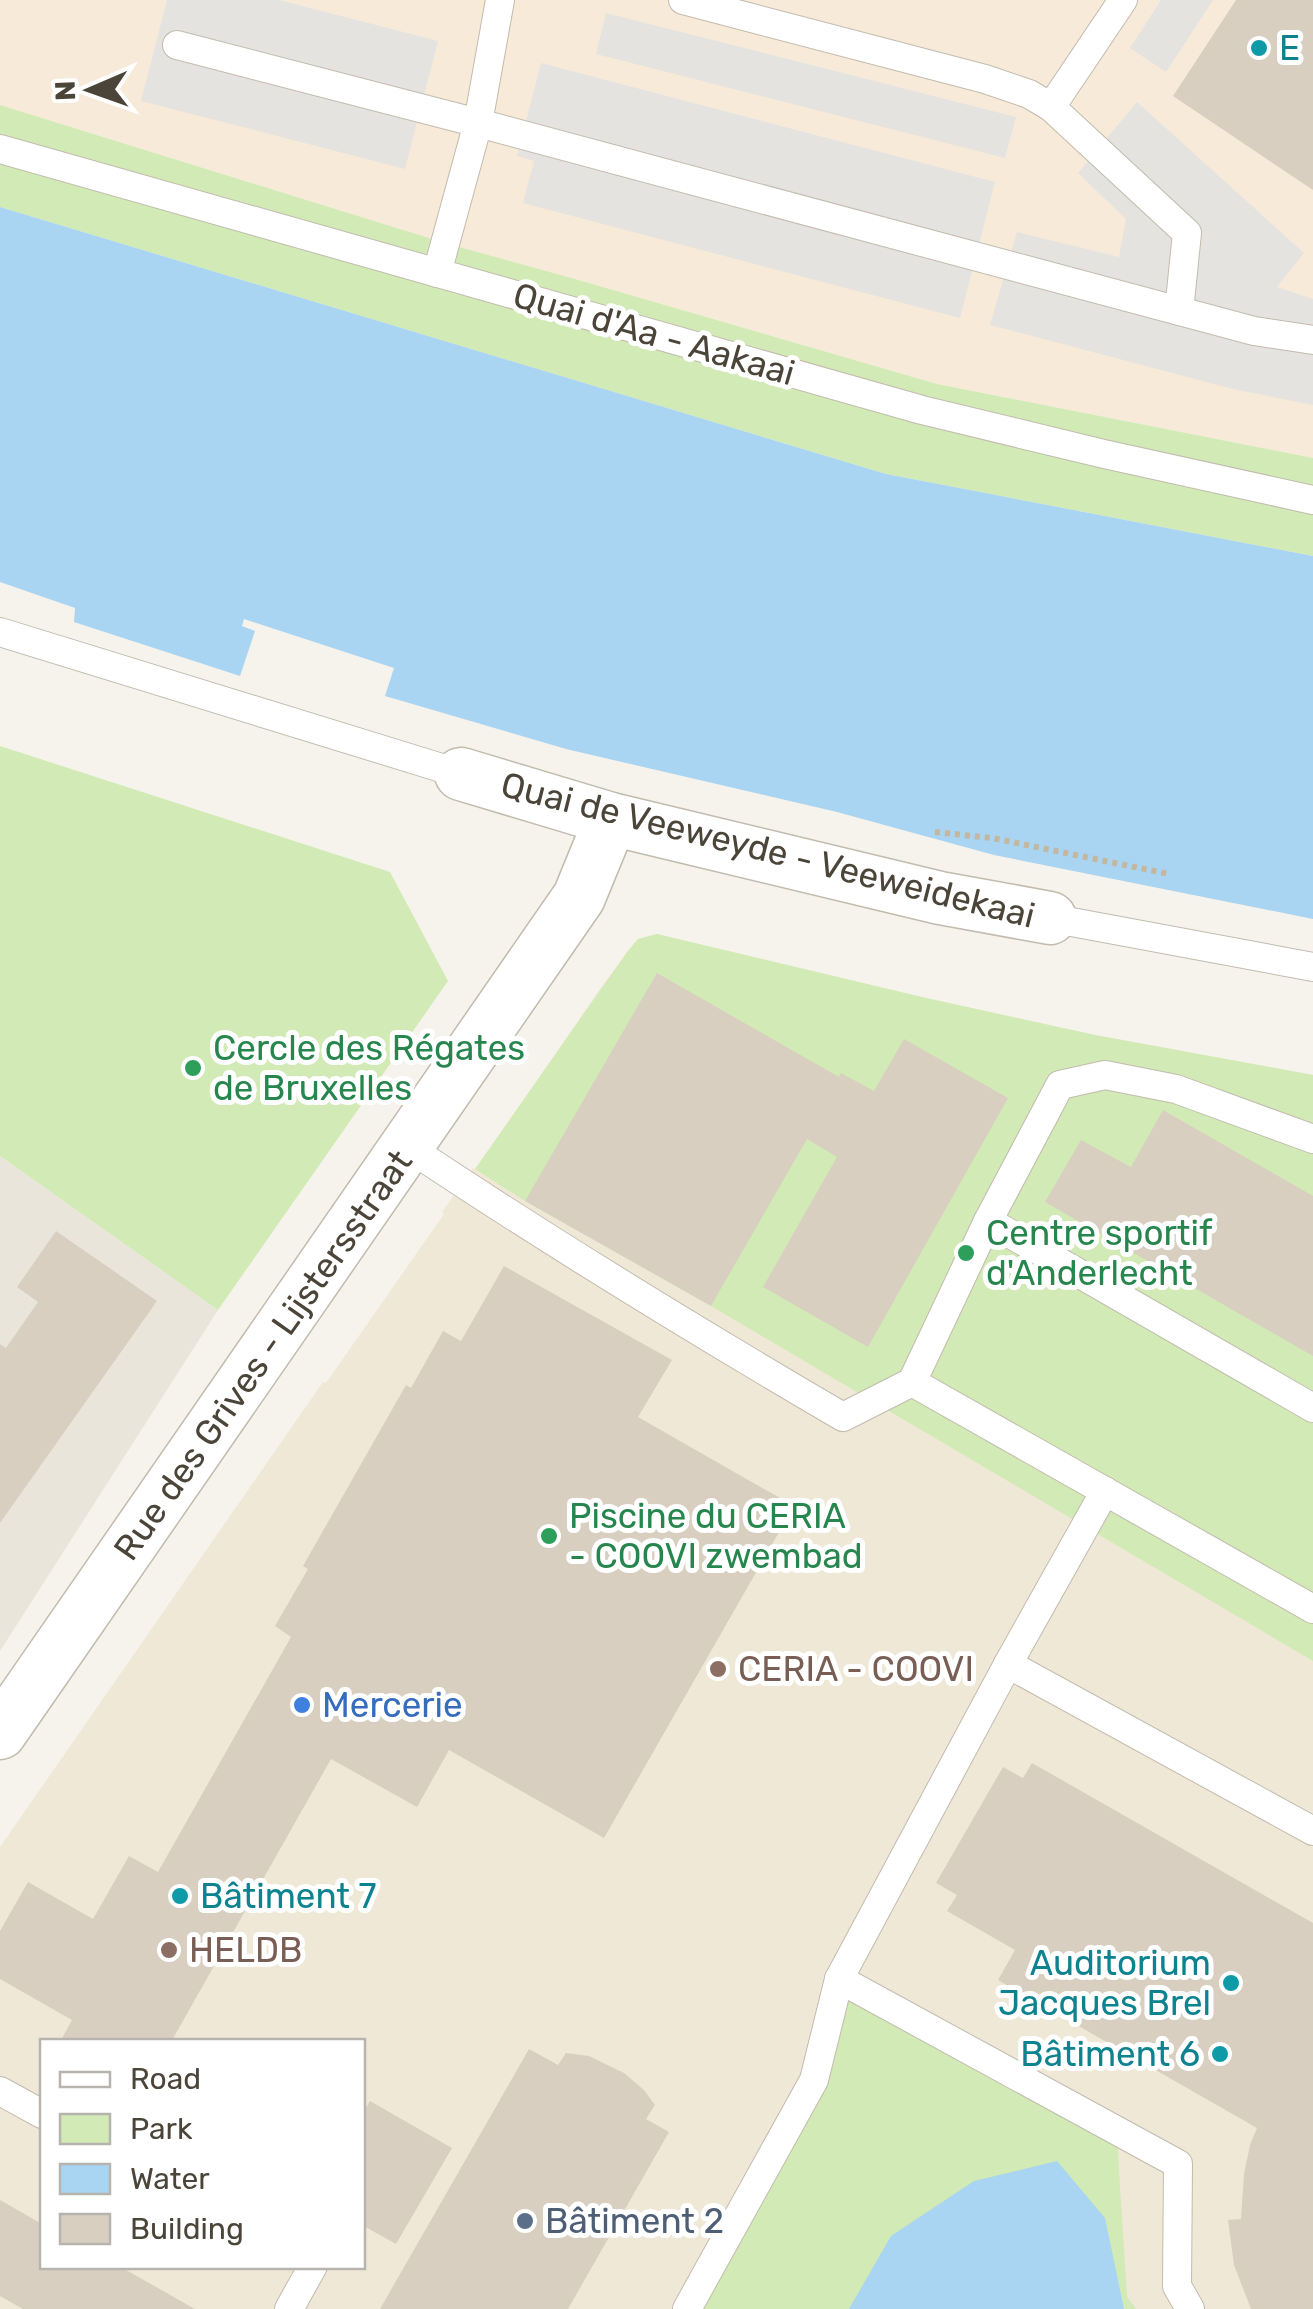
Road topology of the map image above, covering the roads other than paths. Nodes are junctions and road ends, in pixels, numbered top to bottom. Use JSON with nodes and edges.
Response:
{"nodes":[{"id":1,"x":500,"y":0,"type":"edge"},
{"id":2,"x":683,"y":0,"type":"edge"},
{"id":3,"x":1124,"y":0,"type":"edge"},
{"id":4,"x":178,"y":45,"type":"dead end"},
{"id":5,"x":1051,"y":106,"type":"junction"},
{"id":6,"x":478,"y":122,"type":"junction"},
{"id":7,"x":0,"y":149,"type":"edge"},
{"id":8,"x":437,"y":273,"type":"junction"},
{"id":9,"x":1179,"y":312,"type":"junction"},
{"id":10,"x":1313,"y":340,"type":"edge"},
{"id":11,"x":1313,"y":500,"type":"edge"},
{"id":12,"x":0,"y":632,"type":"edge"},
{"id":13,"x":462,"y":774,"type":"joint"},
{"id":14,"x":611,"y":819,"type":"junction"},
{"id":15,"x":1050,"y":918,"type":"joint"},
{"id":16,"x":1313,"y":967,"type":"edge"},
{"id":17,"x":1313,"y":1139,"type":"edge"},
{"id":18,"x":408,"y":1147,"type":"junction"},
{"id":19,"x":988,"y":1221,"type":"junction"},
{"id":20,"x":912,"y":1382,"type":"junction"},
{"id":21,"x":1313,"y":1408,"type":"edge"},
{"id":22,"x":1104,"y":1490,"type":"junction"},
{"id":23,"x":1313,"y":1609,"type":"edge"},
{"id":24,"x":1008,"y":1664,"type":"junction"},
{"id":25,"x":0,"y":1733,"type":"edge"},
{"id":26,"x":1313,"y":1830,"type":"edge"},
{"id":27,"x":839,"y":1979,"type":"junction"},
{"id":28,"x":0,"y":2091,"type":"edge"},
{"id":29,"x":40,"y":2113,"type":"edge"},
{"id":30,"x":310,"y":2269,"type":"edge"},
{"id":31,"x":289,"y":2309,"type":"edge"},
{"id":32,"x":687,"y":2309,"type":"edge"},
{"id":33,"x":1190,"y":2309,"type":"edge"}],
"edges":[{"from":1,"to":6,"type":"lane"},
{"from":2,"to":5,"type":"lane"},
{"from":3,"to":5,"type":"lane"},
{"from":4,"to":6,"type":"lane"},
{"from":5,"to":9,"type":"lane"},
{"from":6,"to":8,"type":"lane"},
{"from":6,"to":9,"type":"lane"},
{"from":7,"to":8,"type":"lane","name":"Quai d'Aa - Aakaai"},
{"from":8,"to":11,"type":"lane","name":"Quai d'Aa - Aakaai"},
{"from":9,"to":10,"type":"lane"},
{"from":12,"to":13,"type":"lane","name":"Quai de Veeweyde - Veeweidekaai"},
{"from":13,"to":14,"type":"street","name":"Quai de Veeweyde - Veeweidekaai"},
{"from":14,"to":15,"type":"street","name":"Quai de Veeweyde - Veeweidekaai"},
{"from":14,"to":18,"type":"street","name":"Rue des Grives - Lijstersstraat"},
{"from":15,"to":16,"type":"lane","name":"Quai de Veeweyde - Veeweidekaai"},
{"from":17,"to":19,"type":"lane"},
{"from":18,"to":20,"type":"lane"},
{"from":18,"to":25,"type":"street","name":"Rue des Grives - Lijstersstraat"},
{"from":19,"to":20,"type":"lane"},
{"from":19,"to":21,"type":"lane"},
{"from":20,"to":22,"type":"lane"},
{"from":22,"to":23,"type":"lane"},
{"from":22,"to":24,"type":"lane"},
{"from":24,"to":26,"type":"lane"},
{"from":24,"to":27,"type":"lane"},
{"from":27,"to":32,"type":"lane"},
{"from":27,"to":33,"type":"lane"},
{"from":28,"to":29,"type":"lane"},
{"from":30,"to":31,"type":"lane"}]}
